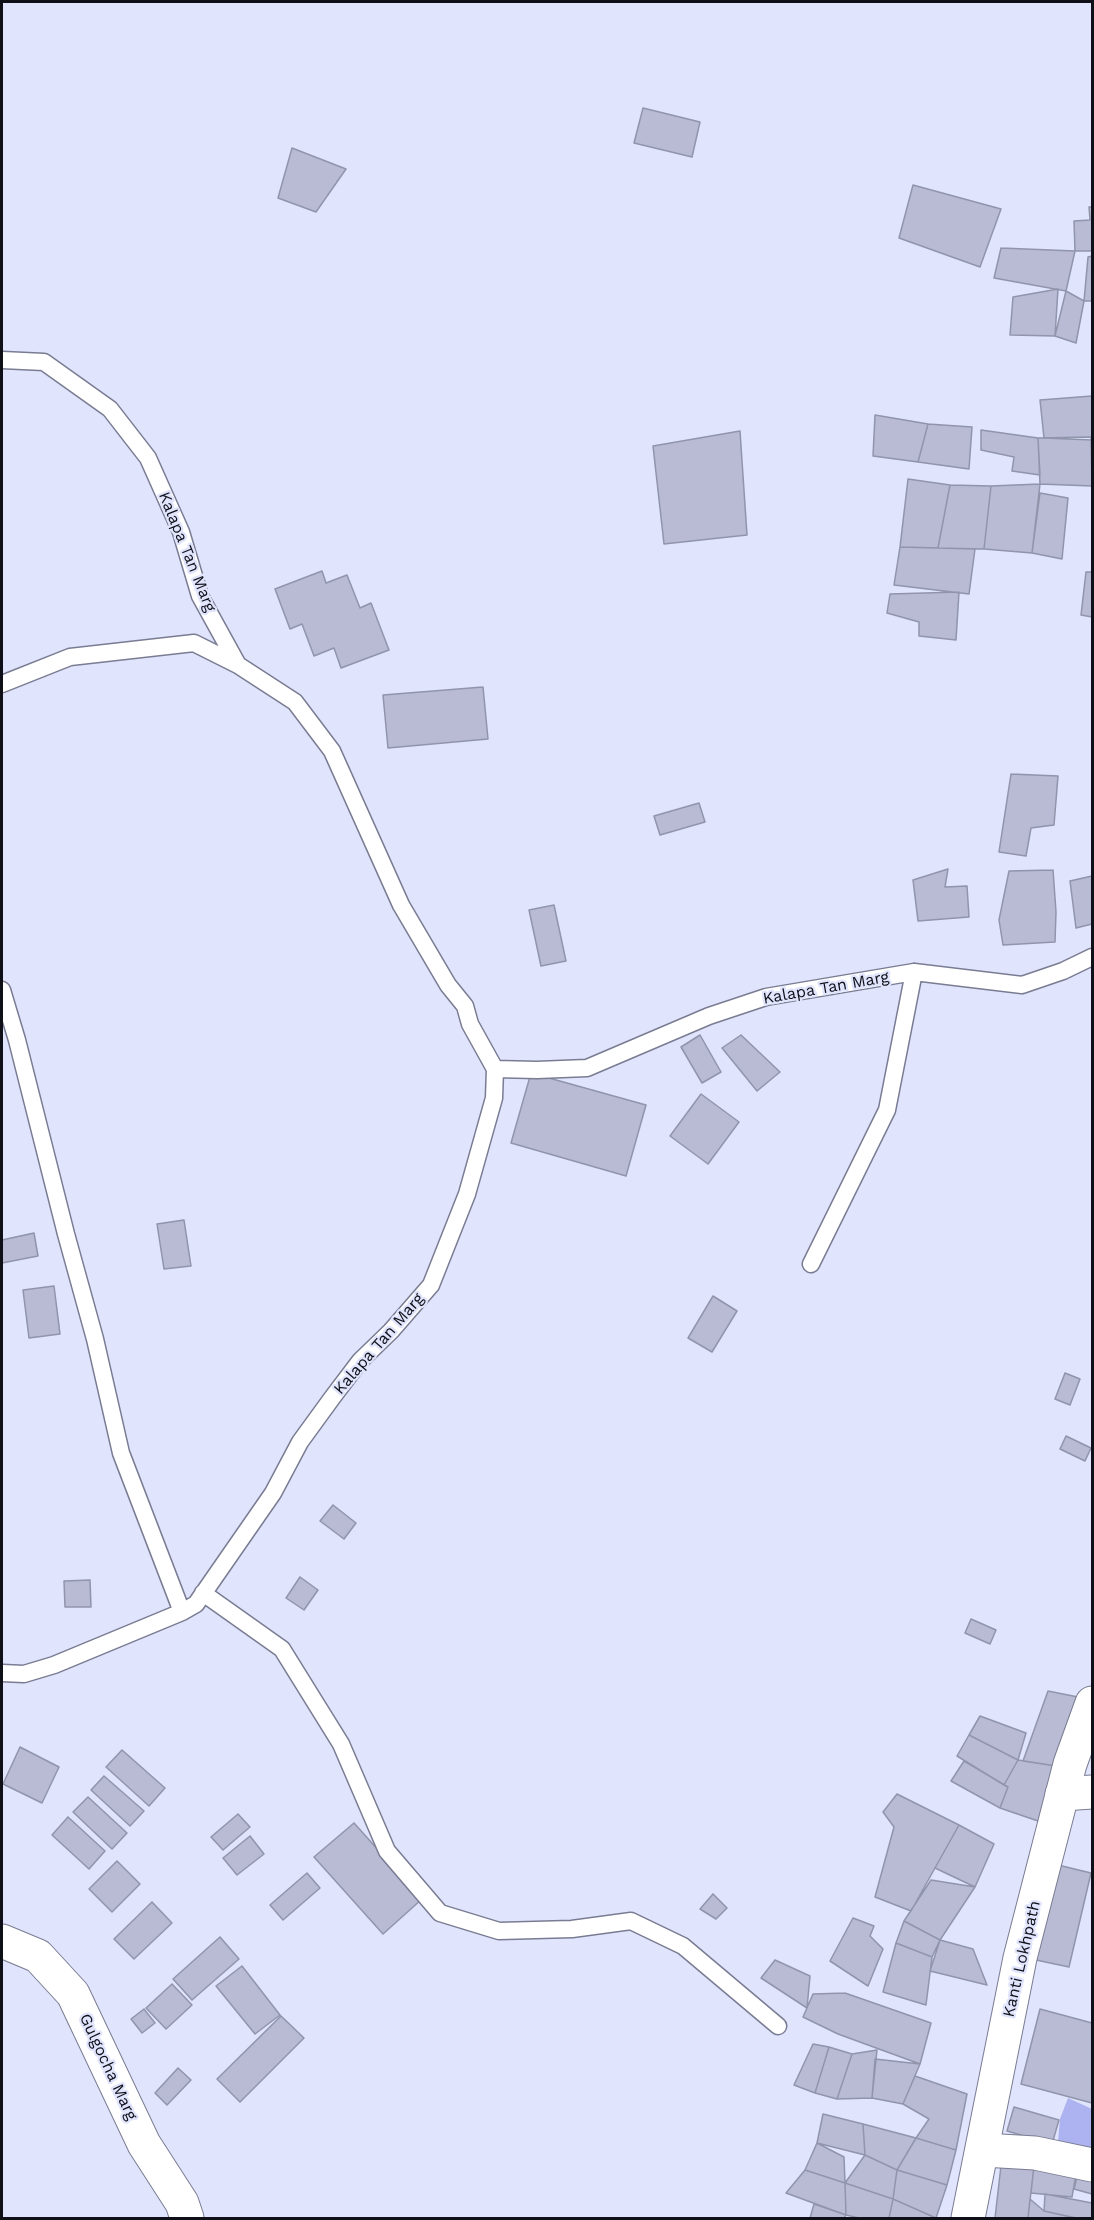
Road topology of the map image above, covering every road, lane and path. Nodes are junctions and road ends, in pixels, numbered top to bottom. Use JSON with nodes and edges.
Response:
{"nodes":[{"id":1,"x":2,"y":360,"type":"edge"},
{"id":2,"x":238,"y":665,"type":"junction"},
{"id":3,"x":2,"y":684,"type":"edge"},
{"id":4,"x":1092,"y":957,"type":"edge"},
{"id":5,"x":914,"y":972,"type":"junction"},
{"id":6,"x":2,"y":990,"type":"edge"},
{"id":7,"x":495,"y":1069,"type":"junction"},
{"id":8,"x":811,"y":1264,"type":"dead end"},
{"id":9,"x":203,"y":1593,"type":"junction"},
{"id":10,"x":182,"y":1612,"type":"junction"},
{"id":11,"x":2,"y":1673,"type":"edge"},
{"id":12,"x":1092,"y":1703,"type":"edge"},
{"id":13,"x":1077,"y":1793,"type":"edge"},
{"id":14,"x":2,"y":1941,"type":"edge"},
{"id":15,"x":778,"y":2026,"type":"dead end"},
{"id":16,"x":982,"y":2150,"type":"junction"},
{"id":17,"x":1092,"y":2165,"type":"edge"},
{"id":18,"x":187,"y":2218,"type":"edge"},
{"id":19,"x":968,"y":2218,"type":"edge"}],
"edges":[{"from":1,"to":2,"type":"lane","name":"Kalapa Tan Marg"},
{"from":2,"to":3,"type":"lane"},
{"from":2,"to":7,"type":"lane","name":"Kalapa Tan Marg"},
{"from":4,"to":5,"type":"lane","name":"Kalapa Tan Marg"},
{"from":5,"to":7,"type":"lane","name":"Kalapa Tan Marg"},
{"from":5,"to":8,"type":"lane"},
{"from":6,"to":10,"type":"lane"},
{"from":7,"to":9,"type":"lane","name":"Kalapa Tan Marg"},
{"from":9,"to":10,"type":"lane","name":"Kalapa Tan Marg"},
{"from":9,"to":15,"type":"lane"},
{"from":10,"to":11,"type":"lane","name":"Kalapa Tan Marg"},
{"from":12,"to":13,"type":"main road","name":"Kanti Lokhpath"},
{"from":13,"to":16,"type":"main road","name":"Kanti Lokhpath"},
{"from":14,"to":18,"type":"main road","name":"Gulgocha Marg"},
{"from":16,"to":17,"type":"main road"},
{"from":16,"to":19,"type":"main road","name":"Kanti Lokhpath"}]}
